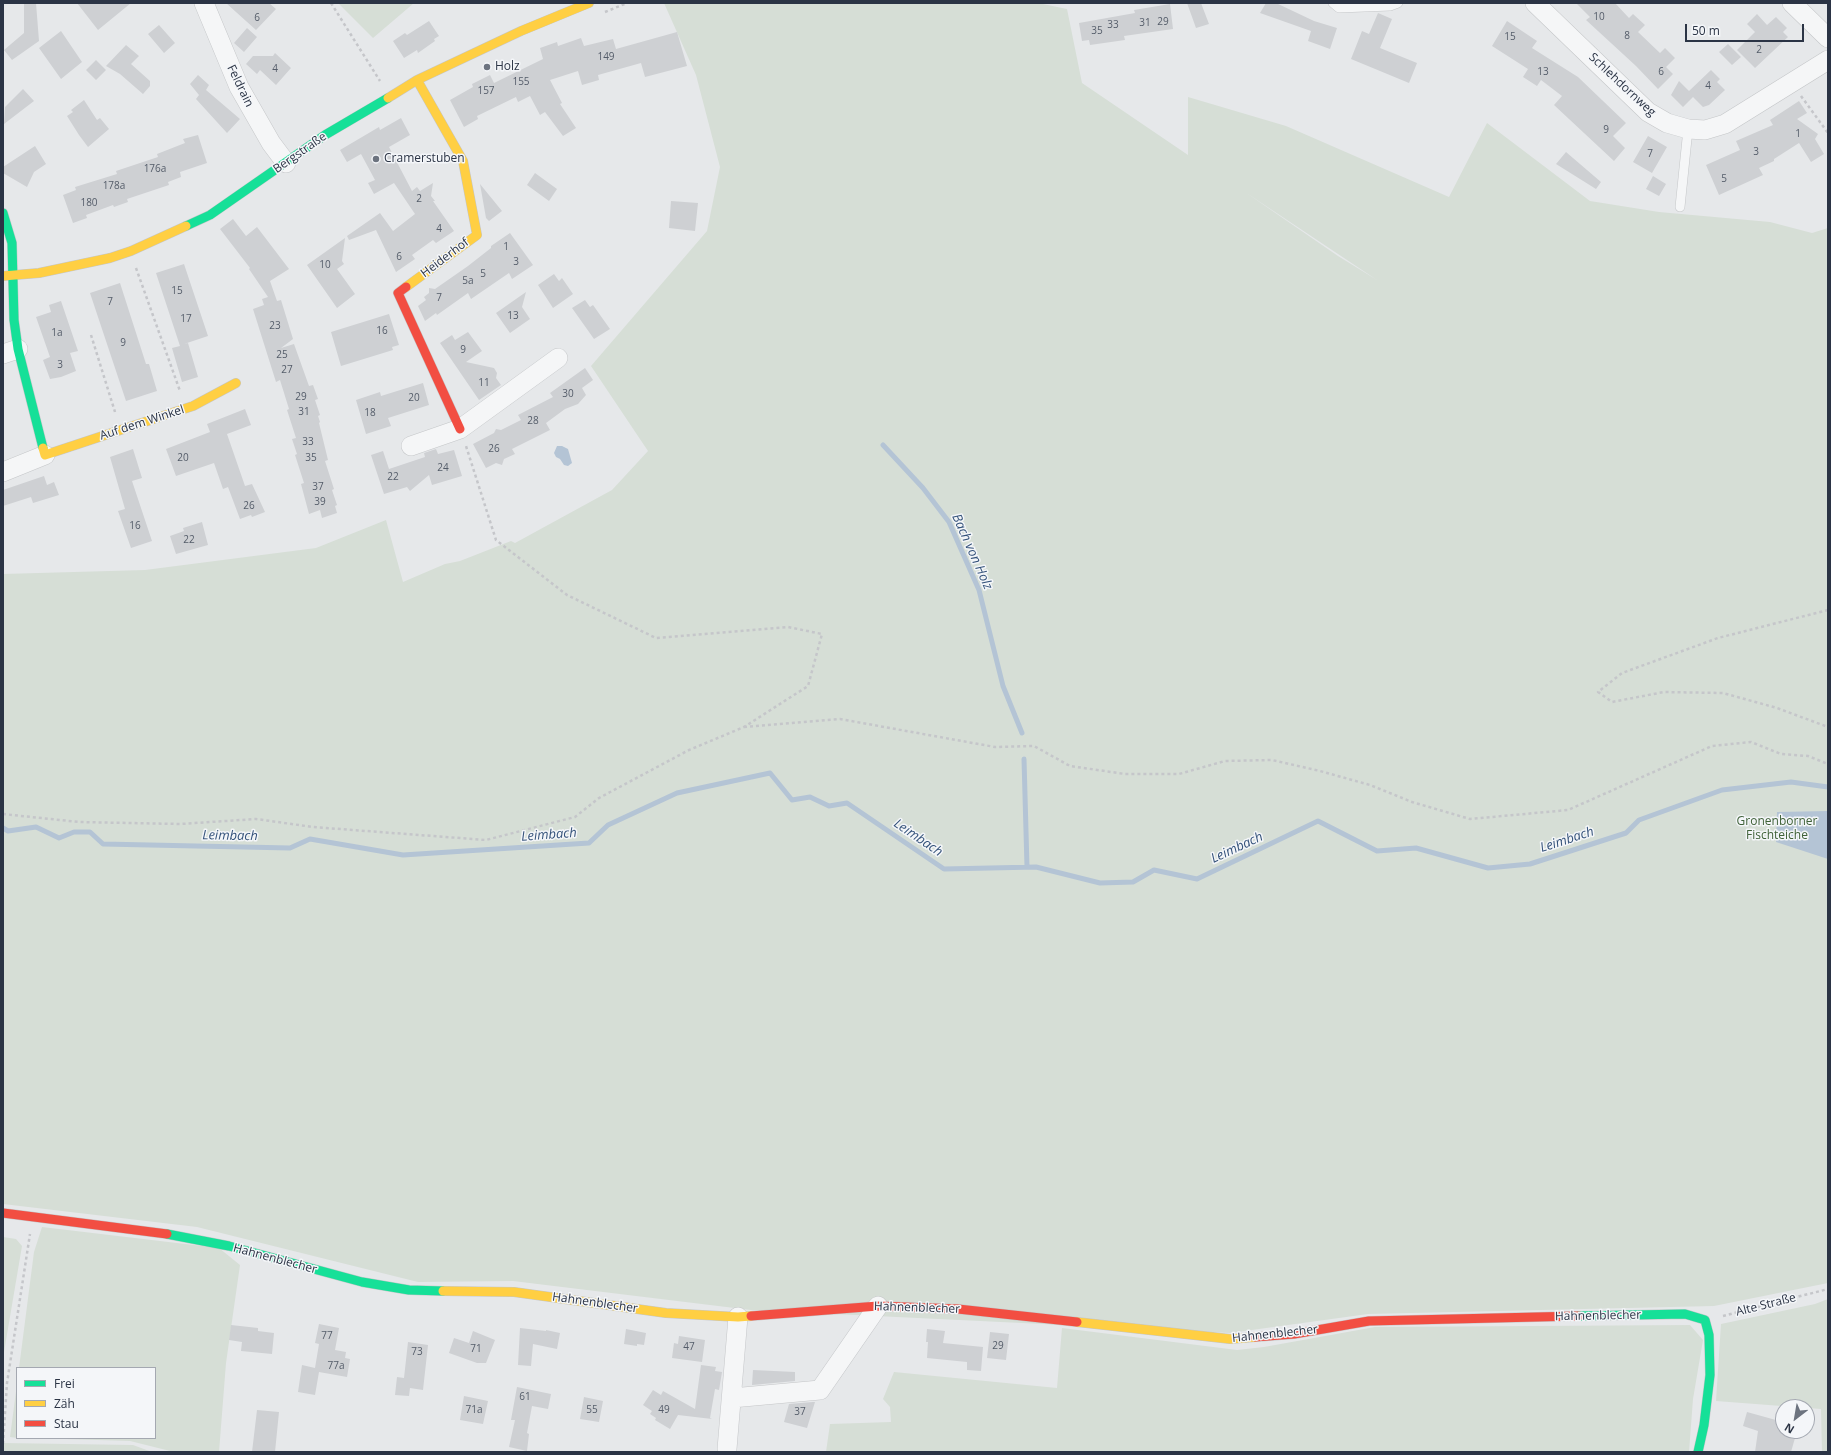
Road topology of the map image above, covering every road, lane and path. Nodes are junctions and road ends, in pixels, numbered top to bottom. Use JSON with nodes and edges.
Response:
{"nodes":[{"id":1,"x":204,"y":3,"type":"edge"},
{"id":2,"x":330,"y":3,"type":"edge"},
{"id":3,"x":589,"y":3,"type":"edge"},
{"id":4,"x":1333,"y":3,"type":"edge"},
{"id":5,"x":1398,"y":3,"type":"edge"},
{"id":6,"x":1535,"y":3,"type":"edge"},
{"id":7,"x":1792,"y":3,"type":"edge"},
{"id":8,"x":1828,"y":38,"type":"edge"},
{"id":9,"x":1828,"y":60,"type":"edge"},
{"id":10,"x":417,"y":80,"type":"junction"},
{"id":11,"x":1791,"y":83,"type":"junction"},
{"id":12,"x":389,"y":97,"type":"junction"},
{"id":13,"x":1688,"y":129,"type":"junction"},
{"id":14,"x":1828,"y":133,"type":"edge"},
{"id":15,"x":286,"y":163,"type":"junction"},
{"id":16,"x":1680,"y":207,"type":"dead end"},
{"id":17,"x":3,"y":213,"type":"edge"},
{"id":18,"x":134,"y":261,"type":"dead end"},
{"id":19,"x":3,"y":276,"type":"edge"},
{"id":20,"x":13,"y":276,"type":"junction"},
{"id":21,"x":91,"y":335,"type":"dead end"},
{"id":22,"x":10,"y":351,"type":"edge"},
{"id":23,"x":558,"y":358,"type":"dead end"},
{"id":24,"x":236,"y":383,"type":"dead end"},
{"id":25,"x":186,"y":409,"type":"junction"},
{"id":26,"x":460,"y":429,"type":"junction"},
{"id":27,"x":121,"y":431,"type":"junction"},
{"id":28,"x":411,"y":446,"type":"dead end"},
{"id":29,"x":45,"y":455,"type":"junction"},
{"id":30,"x":3,"y":472,"type":"edge"},
{"id":31,"x":1828,"y":610,"type":"edge"},
{"id":32,"x":744,"y":727,"type":"junction"},
{"id":33,"x":1828,"y":727,"type":"edge"},
{"id":34,"x":1828,"y":764,"type":"edge"},
{"id":35,"x":3,"y":814,"type":"edge"},
{"id":36,"x":3,"y":1213,"type":"edge"},
{"id":37,"x":33,"y":1216,"type":"junction"},
{"id":38,"x":1828,"y":1289,"type":"edge"},
{"id":39,"x":878,"y":1306,"type":"junction"},
{"id":40,"x":738,"y":1317,"type":"junction"},
{"id":41,"x":1705,"y":1320,"type":"junction"},
{"id":42,"x":732,"y":1398,"type":"junction"},
{"id":43,"x":3,"y":1444,"type":"edge"},
{"id":44,"x":727,"y":1449,"type":"dead end"},
{"id":45,"x":1698,"y":1452,"type":"edge"}],
"edges":[{"from":1,"to":15,"type":"street","name":"Feldrain"},
{"from":2,"to":12,"type":"path"},
{"from":3,"to":10,"type":"street","name":"Bergstraße"},
{"from":4,"to":5,"type":"lane"},
{"from":6,"to":13,"type":"street","name":"Schlehdornweg"},
{"from":7,"to":8,"type":"street"},
{"from":9,"to":11,"type":"street","name":"Schlehdornweg"},
{"from":10,"to":12,"type":"street","name":"Bergstraße"},
{"from":10,"to":26,"type":"street","name":"Heiderhof"},
{"from":11,"to":13,"type":"street","name":"Schlehdornweg"},
{"from":11,"to":14,"type":"path"},
{"from":12,"to":15,"type":"street","name":"Bergstraße"},
{"from":13,"to":16,"type":"lane"},
{"from":15,"to":20,"type":"street","name":"Bergstraße"},
{"from":17,"to":20,"type":"street"},
{"from":18,"to":25,"type":"path"},
{"from":19,"to":20,"type":"street","name":"Bergstraße"},
{"from":20,"to":22,"type":"street"},
{"from":21,"to":27,"type":"path"},
{"from":22,"to":29,"type":"street"},
{"from":23,"to":26,"type":"street"},
{"from":24,"to":25,"type":"street","name":"Auf dem Winkel"},
{"from":25,"to":27,"type":"street","name":"Auf dem Winkel"},
{"from":26,"to":28,"type":"street"},
{"from":26,"to":32,"type":"path"},
{"from":27,"to":29,"type":"street","name":"Auf dem Winkel"},
{"from":29,"to":30,"type":"street","name":"Auf dem Winkel"},
{"from":31,"to":33,"type":"path"},
{"from":32,"to":34,"type":"path"},
{"from":32,"to":35,"type":"path"},
{"from":36,"to":37,"type":"street","name":"Hahnenblecher"},
{"from":37,"to":40,"type":"street","name":"Hahnenblecher"},
{"from":37,"to":43,"type":"path"},
{"from":38,"to":41,"type":"path","name":"Alte Straße"},
{"from":39,"to":40,"type":"street","name":"Hahnenblecher"},
{"from":39,"to":41,"type":"street","name":"Hahnenblecher"},
{"from":39,"to":42,"type":"street"},
{"from":40,"to":42,"type":"street"},
{"from":41,"to":45,"type":"street"},
{"from":42,"to":44,"type":"street"}]}
